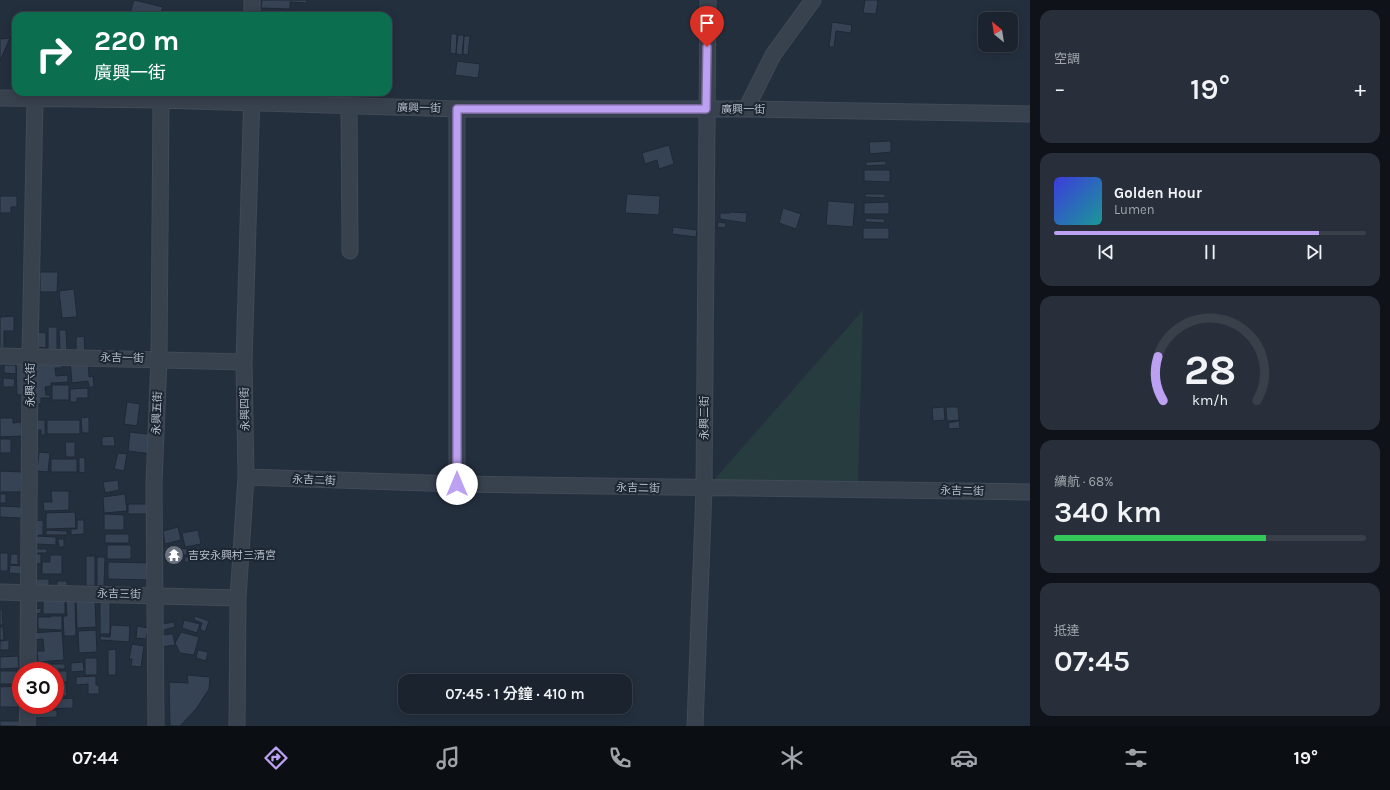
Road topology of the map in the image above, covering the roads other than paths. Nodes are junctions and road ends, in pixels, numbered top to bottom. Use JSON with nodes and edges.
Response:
{"nodes":[{"id":1,"x":252,"y":0,"type":"edge"},
{"id":2,"x":708,"y":0,"type":"edge"},
{"id":3,"x":813,"y":0,"type":"edge"},
{"id":4,"x":252,"y":12,"type":"edge"},
{"id":5,"x":0,"y":98,"type":"edge"},
{"id":6,"x":252,"y":98,"type":"edge"},
{"id":7,"x":35,"y":99,"type":"junction"},
{"id":8,"x":160,"y":100,"type":"junction"},
{"id":9,"x":350,"y":107,"type":"junction"},
{"id":10,"x":746,"y":108,"type":"junction"},
{"id":11,"x":457,"y":109,"type":"junction"},
{"id":12,"x":706,"y":109,"type":"junction"},
{"id":13,"x":1030,"y":114,"type":"edge"},
{"id":14,"x":350,"y":252,"type":"dead end"},
{"id":15,"x":0,"y":356,"type":"edge"},
{"id":16,"x":30,"y":356,"type":"junction"},
{"id":17,"x":159,"y":359,"type":"junction"},
{"id":18,"x":244,"y":362,"type":"junction"},
{"id":19,"x":246,"y":477,"type":"junction"},
{"id":20,"x":457,"y":484,"type":"junction"},
{"id":21,"x":704,"y":489,"type":"junction"},
{"id":22,"x":1030,"y":492,"type":"edge"},
{"id":23,"x":0,"y":592,"type":"edge"},
{"id":24,"x":29,"y":592,"type":"junction"},
{"id":25,"x":155,"y":595,"type":"junction"},
{"id":26,"x":238,"y":598,"type":"junction"},
{"id":27,"x":28,"y":662,"type":"edge"},
{"id":28,"x":28,"y":714,"type":"edge"},
{"id":29,"x":27,"y":726,"type":"edge"},
{"id":30,"x":156,"y":726,"type":"edge"},
{"id":31,"x":237,"y":726,"type":"edge"},
{"id":32,"x":695,"y":726,"type":"edge"}],
"edges":[{"from":1,"to":4,"type":"street"},
{"from":2,"to":12,"type":"street","name":"永興二街"},
{"from":3,"to":10,"type":"street"},
{"from":5,"to":7,"type":"street","name":"廣興一街"},
{"from":6,"to":8,"type":"street","name":"廣興一街"},
{"from":6,"to":9,"type":"street","name":"廣興一街"},
{"from":6,"to":18,"type":"street","name":"永興四街"},
{"from":7,"to":8,"type":"street","name":"廣興一街"},
{"from":7,"to":16,"type":"street","name":"永興六街"},
{"from":8,"to":17,"type":"street","name":"永興五街"},
{"from":9,"to":11,"type":"street","name":"廣興一街"},
{"from":9,"to":14,"type":"street"},
{"from":10,"to":12,"type":"street","name":"廣興一街"},
{"from":10,"to":13,"type":"street","name":"廣興一街"},
{"from":11,"to":12,"type":"street","name":"廣興一街"},
{"from":11,"to":20,"type":"street"},
{"from":12,"to":21,"type":"street","name":"永興二街"},
{"from":15,"to":16,"type":"street","name":"永吉一街"},
{"from":16,"to":17,"type":"street","name":"永吉一街"},
{"from":16,"to":24,"type":"street","name":"永興六街"},
{"from":17,"to":18,"type":"street","name":"永吉一街"},
{"from":17,"to":25,"type":"street","name":"永興五街"},
{"from":18,"to":19,"type":"street","name":"永興四街"},
{"from":19,"to":20,"type":"street","name":"永吉二街"},
{"from":19,"to":26,"type":"street","name":"永興四街"},
{"from":20,"to":21,"type":"street","name":"永吉二街"},
{"from":21,"to":22,"type":"street","name":"永吉二街"},
{"from":21,"to":32,"type":"street","name":"永興二街"},
{"from":23,"to":24,"type":"street","name":"永吉三街"},
{"from":24,"to":25,"type":"street","name":"永吉三街"},
{"from":24,"to":27,"type":"street","name":"永興六街"},
{"from":25,"to":26,"type":"street","name":"永吉三街"},
{"from":25,"to":30,"type":"street","name":"永興五街"},
{"from":26,"to":31,"type":"street","name":"永興四街"},
{"from":28,"to":29,"type":"street"}]}
